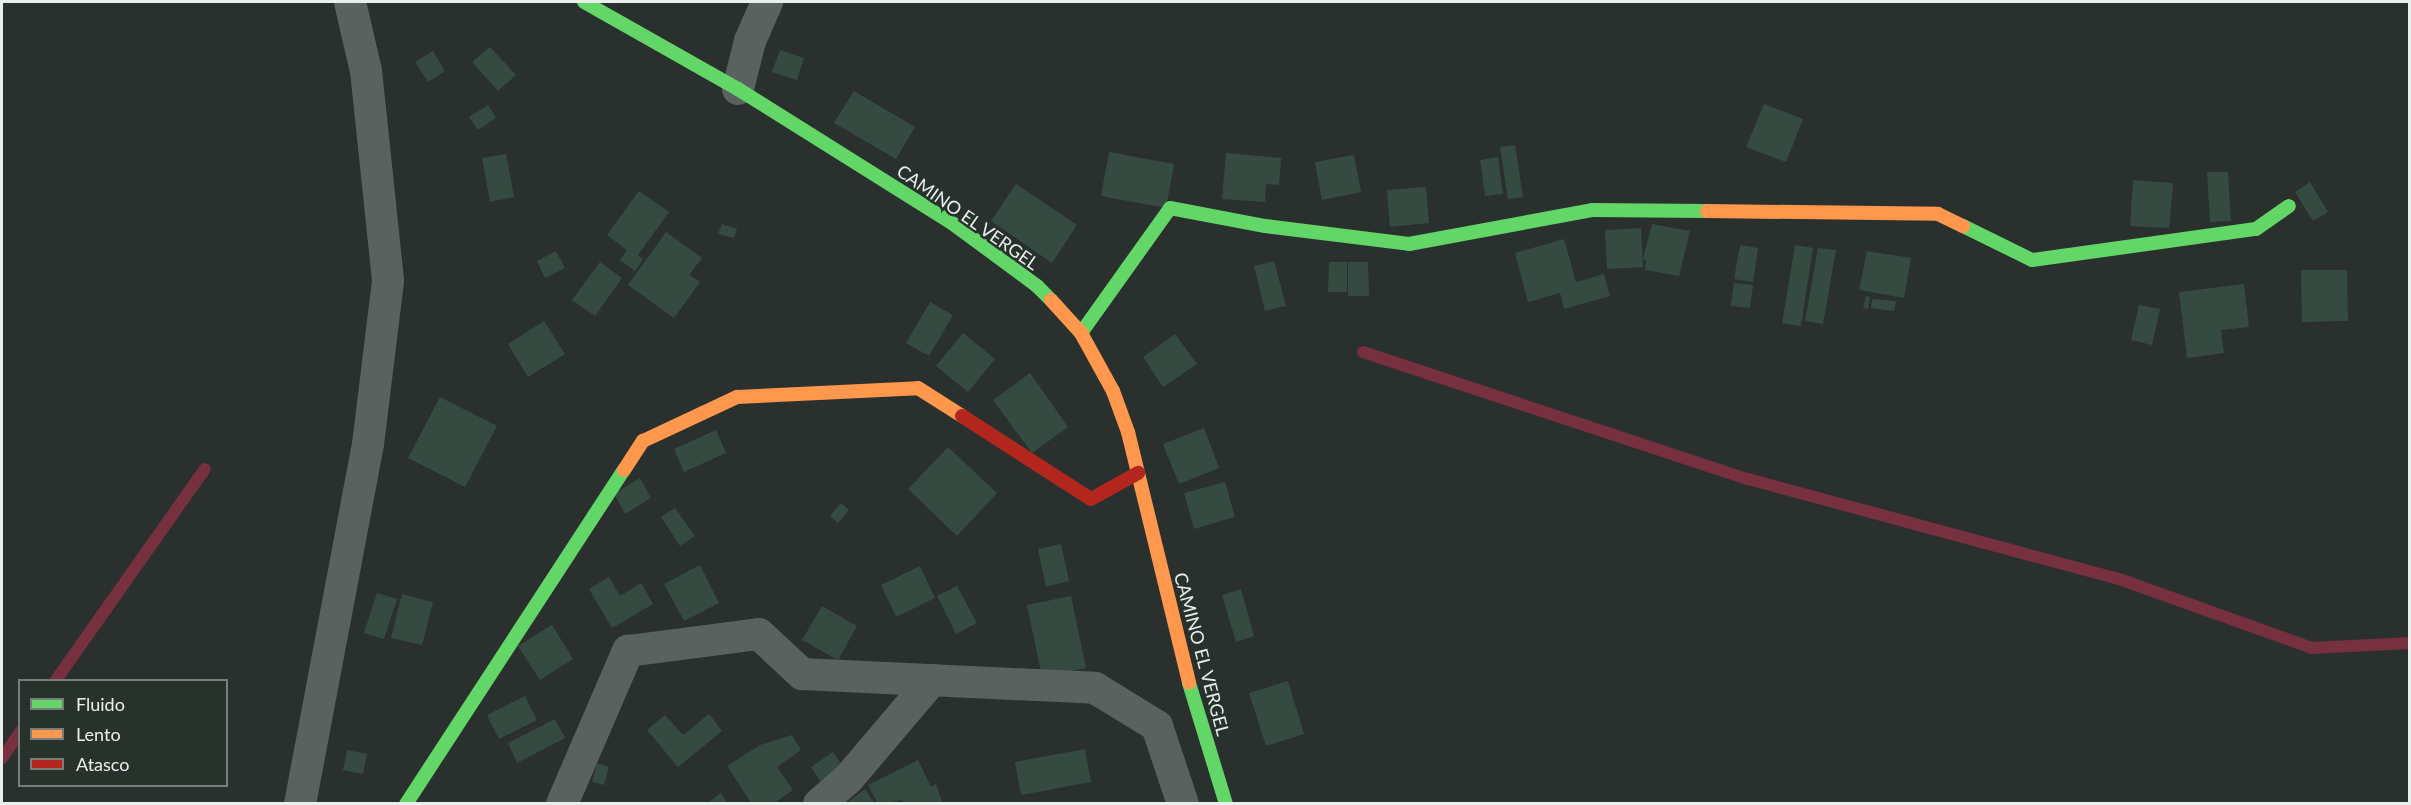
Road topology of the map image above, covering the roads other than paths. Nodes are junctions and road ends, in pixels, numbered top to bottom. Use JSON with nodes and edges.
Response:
{"nodes":[{"id":1,"x":350,"y":2,"type":"edge"},
{"id":2,"x":585,"y":2,"type":"edge"},
{"id":3,"x":767,"y":2,"type":"edge"},
{"id":4,"x":738,"y":89,"type":"junction"},
{"id":5,"x":2289,"y":206,"type":"dead end"},
{"id":6,"x":1080,"y":333,"type":"junction"},
{"id":7,"x":1138,"y":473,"type":"junction"},
{"id":8,"x":932,"y":680,"type":"junction"},
{"id":9,"x":300,"y":804,"type":"edge"},
{"id":10,"x":406,"y":804,"type":"edge"},
{"id":11,"x":562,"y":804,"type":"edge"},
{"id":12,"x":819,"y":804,"type":"edge"},
{"id":13,"x":1183,"y":804,"type":"edge"},
{"id":14,"x":1226,"y":804,"type":"edge"}],
"edges":[{"from":1,"to":9,"type":"street"},
{"from":2,"to":4,"type":"street","name":"CAMINO EL VERGEL"},
{"from":3,"to":4,"type":"street"},
{"from":4,"to":6,"type":"street","name":"CAMINO EL VERGEL"},
{"from":5,"to":6,"type":"street"},
{"from":6,"to":7,"type":"street","name":"CAMINO EL VERGEL"},
{"from":7,"to":10,"type":"street"},
{"from":7,"to":14,"type":"street","name":"CAMINO EL VERGEL"},
{"from":8,"to":11,"type":"street"},
{"from":8,"to":12,"type":"street"},
{"from":8,"to":13,"type":"street"}]}
